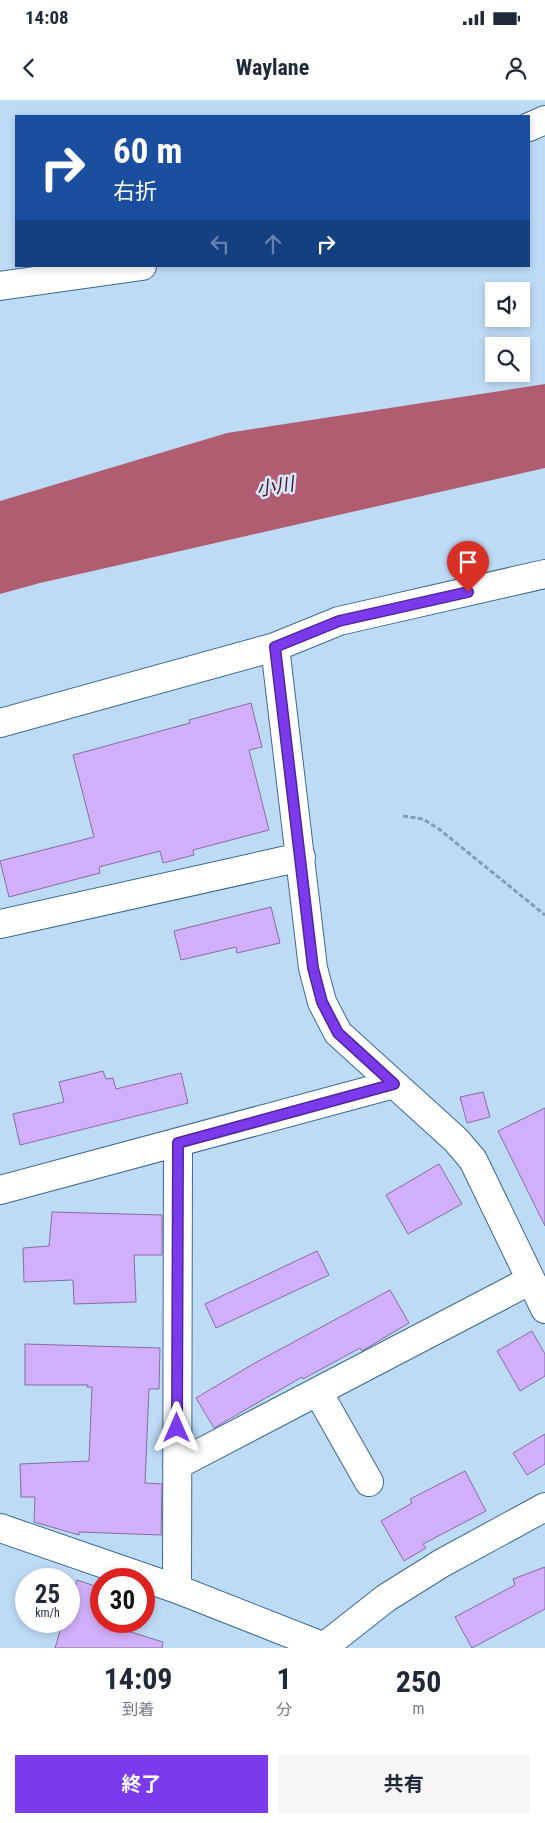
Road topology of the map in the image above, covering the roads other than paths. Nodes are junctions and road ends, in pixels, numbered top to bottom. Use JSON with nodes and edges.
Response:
{"nodes":[{"id":1,"x":545,"y":120,"type":"edge"},
{"id":2,"x":530,"y":127,"type":"edge"},
{"id":3,"x":135,"y":267,"type":"edge"},
{"id":4,"x":0,"y":286,"type":"edge"},
{"id":5,"x":545,"y":574,"type":"edge"},
{"id":6,"x":275,"y":647,"type":"junction"},
{"id":7,"x":0,"y":723,"type":"edge"},
{"id":8,"x":301,"y":857,"type":"junction"},
{"id":9,"x":0,"y":924,"type":"edge"},
{"id":10,"x":394,"y":1084,"type":"junction"},
{"id":11,"x":178,"y":1143,"type":"junction"},
{"id":12,"x":0,"y":1190,"type":"edge"},
{"id":13,"x":531,"y":1280,"type":"junction"},
{"id":14,"x":545,"y":1307,"type":"edge"},
{"id":15,"x":318,"y":1392,"type":"junction"},
{"id":16,"x":177,"y":1466,"type":"junction"},
{"id":17,"x":369,"y":1482,"type":"dead end"},
{"id":18,"x":545,"y":1507,"type":"edge"},
{"id":19,"x":0,"y":1528,"type":"edge"},
{"id":20,"x":178,"y":1590,"type":"junction"},
{"id":21,"x":326,"y":1647,"type":"edge"}],
"edges":[{"from":1,"to":2,"type":"street"},
{"from":3,"to":4,"type":"street"},
{"from":5,"to":6,"type":"street"},
{"from":6,"to":7,"type":"street"},
{"from":6,"to":8,"type":"street"},
{"from":8,"to":9,"type":"street"},
{"from":8,"to":10,"type":"street"},
{"from":10,"to":11,"type":"street"},
{"from":10,"to":13,"type":"street"},
{"from":11,"to":12,"type":"street"},
{"from":11,"to":16,"type":"street"},
{"from":13,"to":14,"type":"street"},
{"from":13,"to":15,"type":"street"},
{"from":15,"to":16,"type":"street"},
{"from":15,"to":17,"type":"street"},
{"from":16,"to":20,"type":"street"},
{"from":18,"to":21,"type":"street"},
{"from":19,"to":20,"type":"street"},
{"from":20,"to":21,"type":"street"}]}
